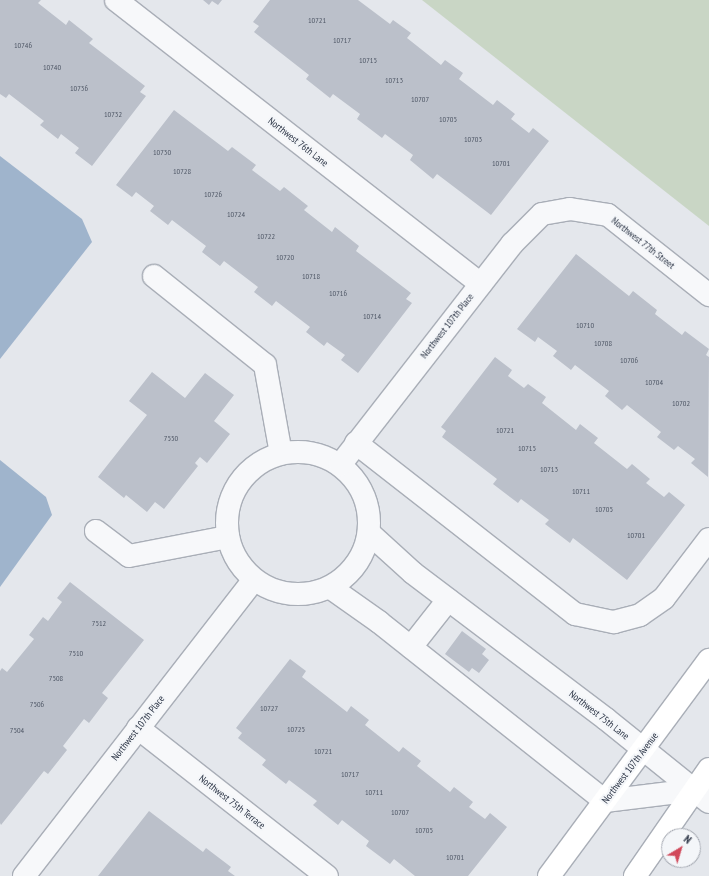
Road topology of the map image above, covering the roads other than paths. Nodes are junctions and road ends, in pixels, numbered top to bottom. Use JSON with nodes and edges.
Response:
{"nodes":[{"id":1,"x":116,"y":0,"type":"edge"},
{"id":2,"x":570,"y":209,"type":"joint"},
{"id":3,"x":154,"y":276,"type":"dead end"},
{"id":4,"x":480,"y":284,"type":"junction"},
{"id":5,"x":709,"y":295,"type":"edge"},
{"id":6,"x":356,"y":443,"type":"junction"},
{"id":7,"x":281,"y":454,"type":"junction"},
{"id":8,"x":340,"y":465,"type":"junction"},
{"id":9,"x":96,"y":531,"type":"dead end"},
{"id":10,"x":369,"y":533,"type":"junction"},
{"id":11,"x":228,"y":537,"type":"junction"},
{"id":12,"x":709,"y":539,"type":"edge"},
{"id":13,"x":254,"y":580,"type":"junction"},
{"id":14,"x":331,"y":588,"type":"junction"},
{"id":15,"x":448,"y":600,"type":"junction"},
{"id":16,"x":411,"y":648,"type":"junction"},
{"id":17,"x":709,"y":660,"type":"edge"},
{"id":18,"x":138,"y":728,"type":"junction"},
{"id":19,"x":644,"y":750,"type":"junction"},
{"id":20,"x":709,"y":769,"type":"edge"},
{"id":21,"x":702,"y":796,"type":"edge"},
{"id":22,"x":605,"y":801,"type":"junction"},
{"id":23,"x":24,"y":876,"type":"edge"},
{"id":24,"x":327,"y":876,"type":"edge"},
{"id":25,"x":550,"y":876,"type":"edge"},
{"id":26,"x":635,"y":876,"type":"edge"}],
"edges":[{"from":1,"to":4,"type":"street","name":"Northwest 76th Lane"},
{"from":2,"to":4,"type":"street","name":"Northwest 107th Place"},
{"from":2,"to":5,"type":"street","name":"Northwest 77th Street"},
{"from":3,"to":7,"type":"street"},
{"from":4,"to":6,"type":"street","name":"Northwest 107th Place"},
{"from":6,"to":8,"type":"street","name":"Northwest 107th Place"},
{"from":6,"to":12,"type":"street"},
{"from":7,"to":8,"type":"street"},
{"from":7,"to":11,"type":"street"},
{"from":8,"to":10,"type":"street"},
{"from":9,"to":11,"type":"street"},
{"from":10,"to":14,"type":"street"},
{"from":10,"to":15,"type":"street","name":"Northwest 75th Lane"},
{"from":11,"to":13,"type":"street"},
{"from":13,"to":14,"type":"street"},
{"from":13,"to":18,"type":"street","name":"Northwest 107th Place"},
{"from":14,"to":16,"type":"street"},
{"from":15,"to":16,"type":"street"},
{"from":15,"to":19,"type":"street","name":"Northwest 75th Lane"},
{"from":16,"to":22,"type":"street"},
{"from":17,"to":19,"type":"main road","name":"Northwest 107th Avenue"},
{"from":18,"to":23,"type":"street","name":"Northwest 107th Place"},
{"from":18,"to":24,"type":"street","name":"Northwest 75th Terrace"},
{"from":19,"to":21,"type":"street","name":"Northwest 75th Lane"},
{"from":19,"to":22,"type":"main road","name":"Northwest 107th Avenue"},
{"from":20,"to":21,"type":"main road"},
{"from":21,"to":22,"type":"street"},
{"from":21,"to":26,"type":"main road"},
{"from":22,"to":25,"type":"main road","name":"Northwest 107th Avenue"}]}
